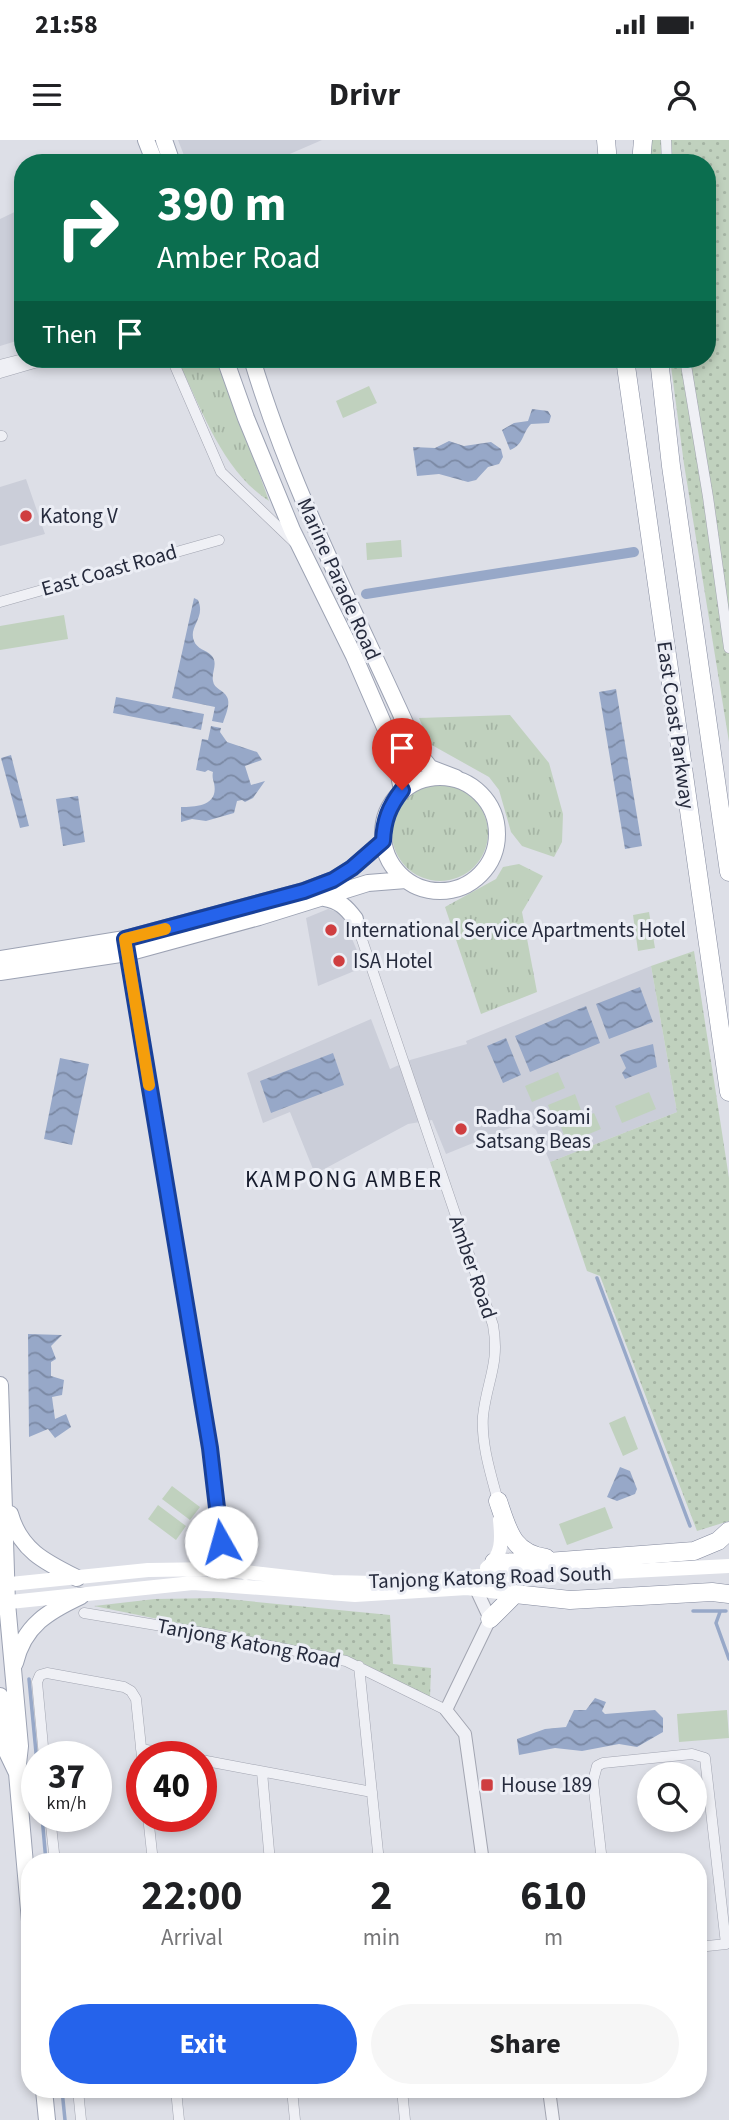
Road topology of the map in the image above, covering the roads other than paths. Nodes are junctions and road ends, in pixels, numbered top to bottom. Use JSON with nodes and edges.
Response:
{"nodes":[{"id":1,"x":17,"y":368,"type":"edge"},
{"id":2,"x":176,"y":368,"type":"edge"},
{"id":3,"x":228,"y":368,"type":"edge"},
{"id":4,"x":255,"y":368,"type":"edge"},
{"id":5,"x":626,"y":368,"type":"edge"},
{"id":6,"x":660,"y":368,"type":"edge"},
{"id":7,"x":686,"y":368,"type":"edge"},
{"id":8,"x":0,"y":373,"type":"edge"},
{"id":9,"x":219,"y":540,"type":"dead end"},
{"id":10,"x":302,"y":550,"type":"junction"},
{"id":11,"x":0,"y":602,"type":"edge"},
{"id":12,"x":729,"y":648,"type":"edge"},
{"id":13,"x":456,"y":778,"type":"junction"},
{"id":14,"x":402,"y":790,"type":"junction"},
{"id":15,"x":383,"y":841,"type":"junction"},
{"id":16,"x":729,"y":872,"type":"edge"},
{"id":17,"x":406,"y":880,"type":"junction"},
{"id":18,"x":362,"y":885,"type":"junction"},
{"id":19,"x":321,"y":897,"type":"junction"},
{"id":20,"x":355,"y":919,"type":"junction"},
{"id":21,"x":126,"y":946,"type":"junction"},
{"id":22,"x":0,"y":960,"type":"edge"},
{"id":23,"x":0,"y":972,"type":"edge"},
{"id":24,"x":729,"y":1092,"type":"edge"},
{"id":25,"x":0,"y":1385,"type":"edge"},
{"id":26,"x":498,"y":1501,"type":"junction"},
{"id":27,"x":5,"y":1502,"type":"junction"},
{"id":28,"x":729,"y":1531,"type":"edge"},
{"id":29,"x":221,"y":1542,"type":"junction"},
{"id":30,"x":566,"y":1561,"type":"junction"},
{"id":31,"x":494,"y":1562,"type":"junction"},
{"id":32,"x":729,"y":1566,"type":"edge"},
{"id":33,"x":203,"y":1569,"type":"junction"},
{"id":34,"x":247,"y":1573,"type":"junction"},
{"id":35,"x":77,"y":1577,"type":"junction"},
{"id":36,"x":477,"y":1582,"type":"junction"},
{"id":37,"x":3,"y":1585,"type":"edge"},
{"id":38,"x":515,"y":1594,"type":"junction"},
{"id":39,"x":729,"y":1594,"type":"edge"},
{"id":40,"x":81,"y":1595,"type":"junction"},
{"id":41,"x":4,"y":1603,"type":"edge"},
{"id":42,"x":84,"y":1613,"type":"dead end"},
{"id":43,"x":490,"y":1619,"type":"junction"},
{"id":44,"x":359,"y":1666,"type":"junction"},
{"id":45,"x":13,"y":1672,"type":"junction"},
{"id":46,"x":0,"y":1696,"type":"edge"},
{"id":47,"x":446,"y":1710,"type":"junction"},
{"id":48,"x":43,"y":1741,"type":"edge"},
{"id":49,"x":141,"y":1741,"type":"edge"},
{"id":50,"x":217,"y":1763,"type":"edge"},
{"id":51,"x":262,"y":1772,"type":"junction"},
{"id":52,"x":17,"y":1773,"type":"junction"},
{"id":53,"x":372,"y":1792,"type":"junction"},
{"id":54,"x":52,"y":1832,"type":"edge"},
{"id":55,"x":150,"y":1832,"type":"edge"},
{"id":56,"x":24,"y":1853,"type":"edge"},
{"id":57,"x":54,"y":1853,"type":"edge"},
{"id":58,"x":152,"y":1853,"type":"edge"},
{"id":59,"x":269,"y":1853,"type":"edge"},
{"id":60,"x":378,"y":1853,"type":"edge"},
{"id":61,"x":482,"y":1853,"type":"edge"},
{"id":62,"x":601,"y":1853,"type":"edge"},
{"id":63,"x":707,"y":1946,"type":"edge"},
{"id":64,"x":45,"y":2098,"type":"edge"},
{"id":65,"x":79,"y":2098,"type":"edge"},
{"id":66,"x":177,"y":2098,"type":"edge"},
{"id":67,"x":293,"y":2098,"type":"edge"},
{"id":68,"x":403,"y":2098,"type":"edge"},
{"id":69,"x":549,"y":2098,"type":"edge"},
{"id":70,"x":47,"y":2120,"type":"edge"},
{"id":71,"x":81,"y":2120,"type":"edge"},
{"id":72,"x":179,"y":2120,"type":"edge"},
{"id":73,"x":295,"y":2120,"type":"edge"},
{"id":74,"x":405,"y":2120,"type":"edge"},
{"id":75,"x":552,"y":2120,"type":"edge"}],
"edges":[{"from":1,"to":8,"type":"street"},
{"from":2,"to":10,"type":"street","name":"Marine Parade Road"},
{"from":3,"to":10,"type":"main road","name":"Marine Parade Road"},
{"from":4,"to":13,"type":"main road","name":"Marine Parade Road"},
{"from":5,"to":24,"type":"highway","name":"East Coast Parkway"},
{"from":6,"to":16,"type":"highway","name":"East Coast Parkway"},
{"from":7,"to":12,"type":"street"},
{"from":9,"to":11,"type":"street","name":"East Coast Road"},
{"from":10,"to":14,"type":"main road","name":"Marine Parade Road"},
{"from":13,"to":14,"type":"main road"},
{"from":13,"to":17,"type":"main road"},
{"from":14,"to":15,"type":"main road"},
{"from":15,"to":17,"type":"main road"},
{"from":15,"to":21,"type":"main road"},
{"from":17,"to":18,"type":"main road"},
{"from":18,"to":19,"type":"main road"},
{"from":18,"to":20,"type":"main road"},
{"from":19,"to":20,"type":"main road"},
{"from":19,"to":21,"type":"main road"},
{"from":20,"to":26,"type":"street","name":"Amber Road"},
{"from":21,"to":22,"type":"main road"},
{"from":21,"to":23,"type":"main road"},
{"from":21,"to":29,"type":"street"},
{"from":25,"to":27,"type":"main road"},
{"from":26,"to":30,"type":"highway"},
{"from":26,"to":31,"type":"main road"},
{"from":27,"to":35,"type":"main road"},
{"from":27,"to":37,"type":"main road"},
{"from":28,"to":30,"type":"highway"},
{"from":29,"to":33,"type":"main road"},
{"from":29,"to":34,"type":"main road"},
{"from":30,"to":31,"type":"highway"},
{"from":31,"to":36,"type":"main road"},
{"from":32,"to":36,"type":"main road","name":"Tanjong Katong Road South"},
{"from":33,"to":34,"type":"main road","name":"Tanjong Katong Road South"},
{"from":33,"to":35,"type":"main road","name":"Tanjong Katong Road South"},
{"from":34,"to":36,"type":"main road","name":"Tanjong Katong Road South"},
{"from":35,"to":37,"type":"main road","name":"Tanjong Katong Road South"},
{"from":36,"to":38,"type":"main road","name":"Tanjong Katong Road South"},
{"from":36,"to":40,"type":"main road","name":"Tanjong Katong Road South"},
{"from":36,"to":43,"type":"street"},
{"from":37,"to":41,"type":"main road"},
{"from":38,"to":39,"type":"highway"},
{"from":38,"to":43,"type":"highway"},
{"from":40,"to":41,"type":"main road","name":"Tanjong Katong Road South"},
{"from":40,"to":45,"type":"main road"},
{"from":41,"to":45,"type":"main road"},
{"from":42,"to":44,"type":"street","name":"Tanjong Katong Road"},
{"from":43,"to":47,"type":"street"},
{"from":44,"to":47,"type":"street","name":"Tanjong Katong Road"},
{"from":44,"to":53,"type":"street"},
{"from":45,"to":52,"type":"main road"},
{"from":46,"to":52,"type":"main road"},
{"from":47,"to":61,"type":"street"},
{"from":48,"to":49,"type":"street"},
{"from":50,"to":51,"type":"street"},
{"from":51,"to":53,"type":"street"},
{"from":51,"to":59,"type":"street"},
{"from":52,"to":56,"type":"main road"},
{"from":53,"to":60,"type":"street"},
{"from":54,"to":57,"type":"street"},
{"from":55,"to":58,"type":"street"},
{"from":62,"to":63,"type":"street"},
{"from":64,"to":70,"type":"main road"},
{"from":65,"to":71,"type":"street"},
{"from":66,"to":72,"type":"street"},
{"from":67,"to":73,"type":"street"},
{"from":68,"to":74,"type":"street"},
{"from":69,"to":75,"type":"street"}]}
